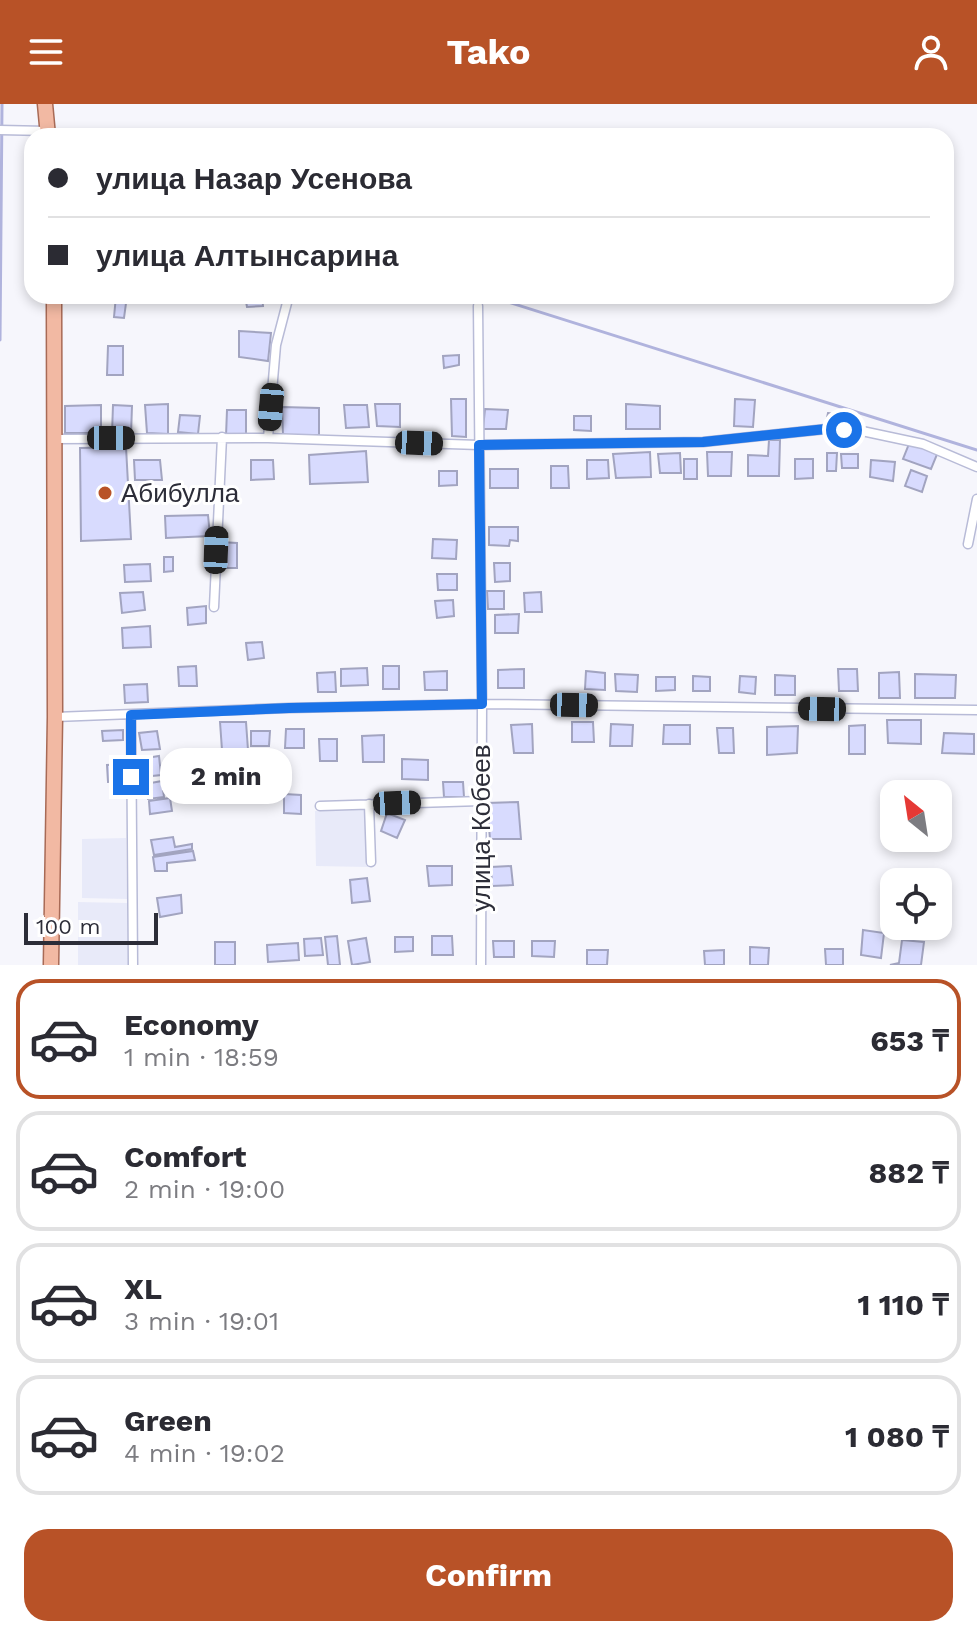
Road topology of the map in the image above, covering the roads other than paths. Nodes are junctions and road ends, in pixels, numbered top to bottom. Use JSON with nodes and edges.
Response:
{"nodes":[{"id":1,"x":45,"y":104,"type":"edge"},
{"id":2,"x":47,"y":128,"type":"edge"},
{"id":3,"x":0,"y":130,"type":"edge"},
{"id":4,"x":24,"y":131,"type":"edge"},
{"id":5,"x":54,"y":304,"type":"edge"},
{"id":6,"x":287,"y":304,"type":"edge"},
{"id":7,"x":478,"y":306,"type":"dead end"},
{"id":8,"x":222,"y":437,"type":"junction"},
{"id":9,"x":268,"y":438,"type":"junction"},
{"id":10,"x":55,"y":439,"type":"junction"},
{"id":11,"x":479,"y":445,"type":"junction"},
{"id":12,"x":977,"y":467,"type":"edge"},
{"id":13,"x":977,"y":499,"type":"edge"},
{"id":14,"x":968,"y":544,"type":"dead end"},
{"id":15,"x":214,"y":607,"type":"dead end"},
{"id":16,"x":482,"y":704,"type":"junction"},
{"id":17,"x":977,"y":710,"type":"edge"},
{"id":18,"x":131,"y":715,"type":"junction"},
{"id":19,"x":55,"y":717,"type":"junction"},
{"id":20,"x":481,"y":801,"type":"junction"},
{"id":21,"x":369,"y":804,"type":"junction"},
{"id":22,"x":320,"y":806,"type":"dead end"},
{"id":23,"x":371,"y":862,"type":"dead end"},
{"id":24,"x":51,"y":965,"type":"edge"},
{"id":25,"x":133,"y":965,"type":"edge"},
{"id":26,"x":481,"y":965,"type":"edge"}],
"edges":[{"from":1,"to":2,"type":"main road"},
{"from":3,"to":4,"type":"street"},
{"from":5,"to":10,"type":"main road"},
{"from":6,"to":9,"type":"street"},
{"from":7,"to":11,"type":"street","name":"улица Кобеев"},
{"from":8,"to":9,"type":"street"},
{"from":8,"to":10,"type":"street"},
{"from":8,"to":15,"type":"street"},
{"from":9,"to":11,"type":"street"},
{"from":10,"to":19,"type":"main road"},
{"from":11,"to":12,"type":"street"},
{"from":11,"to":16,"type":"street","name":"улица Кобеев"},
{"from":13,"to":14,"type":"street"},
{"from":16,"to":17,"type":"street"},
{"from":16,"to":18,"type":"street"},
{"from":16,"to":20,"type":"street","name":"улица Кобеев"},
{"from":18,"to":19,"type":"street"},
{"from":18,"to":25,"type":"street"},
{"from":19,"to":24,"type":"main road"},
{"from":20,"to":21,"type":"street"},
{"from":20,"to":26,"type":"street","name":"улица Кобеев"},
{"from":21,"to":22,"type":"street"},
{"from":21,"to":23,"type":"street"}]}
